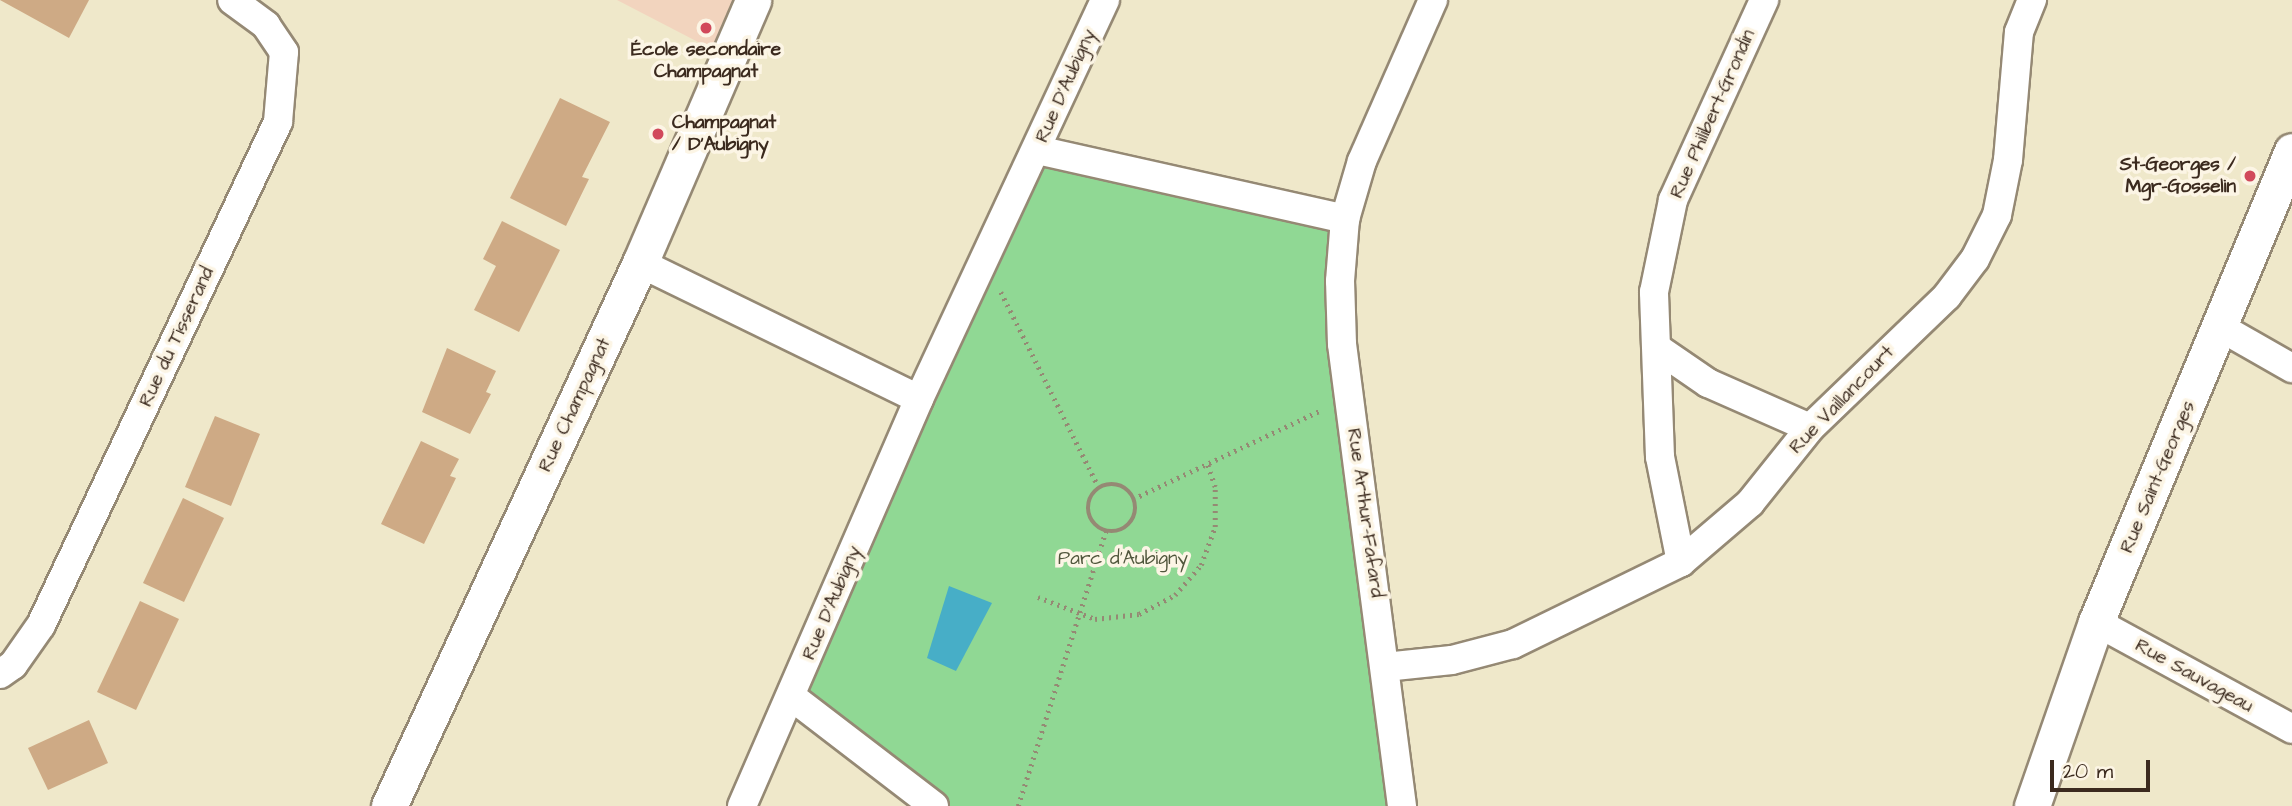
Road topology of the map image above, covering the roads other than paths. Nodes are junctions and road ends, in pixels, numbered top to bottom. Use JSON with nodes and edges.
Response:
{"nodes":[{"id":1,"x":232,"y":0,"type":"edge"},
{"id":2,"x":753,"y":0,"type":"edge"},
{"id":3,"x":1105,"y":0,"type":"edge"},
{"id":4,"x":1433,"y":0,"type":"edge"},
{"id":5,"x":1764,"y":0,"type":"edge"},
{"id":6,"x":2032,"y":0,"type":"edge"},
{"id":7,"x":1037,"y":150,"type":"junction"},
{"id":8,"x":2292,"y":151,"type":"edge"},
{"id":9,"x":1345,"y":219,"type":"junction"},
{"id":10,"x":640,"y":263,"type":"junction"},
{"id":11,"x":2220,"y":327,"type":"junction"},
{"id":12,"x":1657,"y":348,"type":"junction"},
{"id":13,"x":2292,"y":368,"type":"edge"},
{"id":14,"x":919,"y":400,"type":"junction"},
{"id":15,"x":1810,"y":428,"type":"junction"},
{"id":16,"x":1681,"y":562,"type":"junction"},
{"id":17,"x":2096,"y":622,"type":"junction"},
{"id":18,"x":1385,"y":667,"type":"junction"},
{"id":19,"x":0,"y":674,"type":"edge"},
{"id":20,"x":792,"y":697,"type":"junction"},
{"id":21,"x":2292,"y":729,"type":"edge"},
{"id":22,"x":389,"y":806,"type":"edge"},
{"id":23,"x":742,"y":806,"type":"edge"},
{"id":24,"x":934,"y":806,"type":"edge"},
{"id":25,"x":1402,"y":806,"type":"edge"},
{"id":26,"x":2032,"y":806,"type":"edge"}],
"edges":[{"from":1,"to":19,"type":"street","name":"Rue du Tisserand"},
{"from":2,"to":10,"type":"street","name":"Rue Champagnat"},
{"from":3,"to":7,"type":"street","name":"Rue D'Aubigny"},
{"from":4,"to":9,"type":"street","name":"Rue Arthur-Fafard"},
{"from":5,"to":12,"type":"street","name":"Rue Philibert-Grondin"},
{"from":6,"to":15,"type":"street","name":"Rue Vaillancourt"},
{"from":7,"to":9,"type":"street"},
{"from":7,"to":14,"type":"street","name":"Rue D'Aubigny"},
{"from":8,"to":11,"type":"street","name":"Rue Saint-Georges"},
{"from":9,"to":18,"type":"street","name":"Rue Arthur-Fafard"},
{"from":10,"to":14,"type":"street"},
{"from":10,"to":22,"type":"street","name":"Rue Champagnat"},
{"from":11,"to":13,"type":"street"},
{"from":11,"to":17,"type":"street","name":"Rue Saint-Georges"},
{"from":12,"to":15,"type":"street"},
{"from":12,"to":16,"type":"street","name":"Rue Philibert-Grondin"},
{"from":14,"to":20,"type":"street","name":"Rue D'Aubigny"},
{"from":15,"to":16,"type":"street","name":"Rue Vaillancourt"},
{"from":16,"to":18,"type":"street","name":"Rue Vaillancourt"},
{"from":17,"to":21,"type":"street","name":"Rue Sauvageau"},
{"from":17,"to":26,"type":"street","name":"Rue Saint-Georges"},
{"from":18,"to":25,"type":"street","name":"Rue Arthur-Fafard"},
{"from":20,"to":23,"type":"street","name":"Rue D'Aubigny"},
{"from":20,"to":24,"type":"street"}]}
